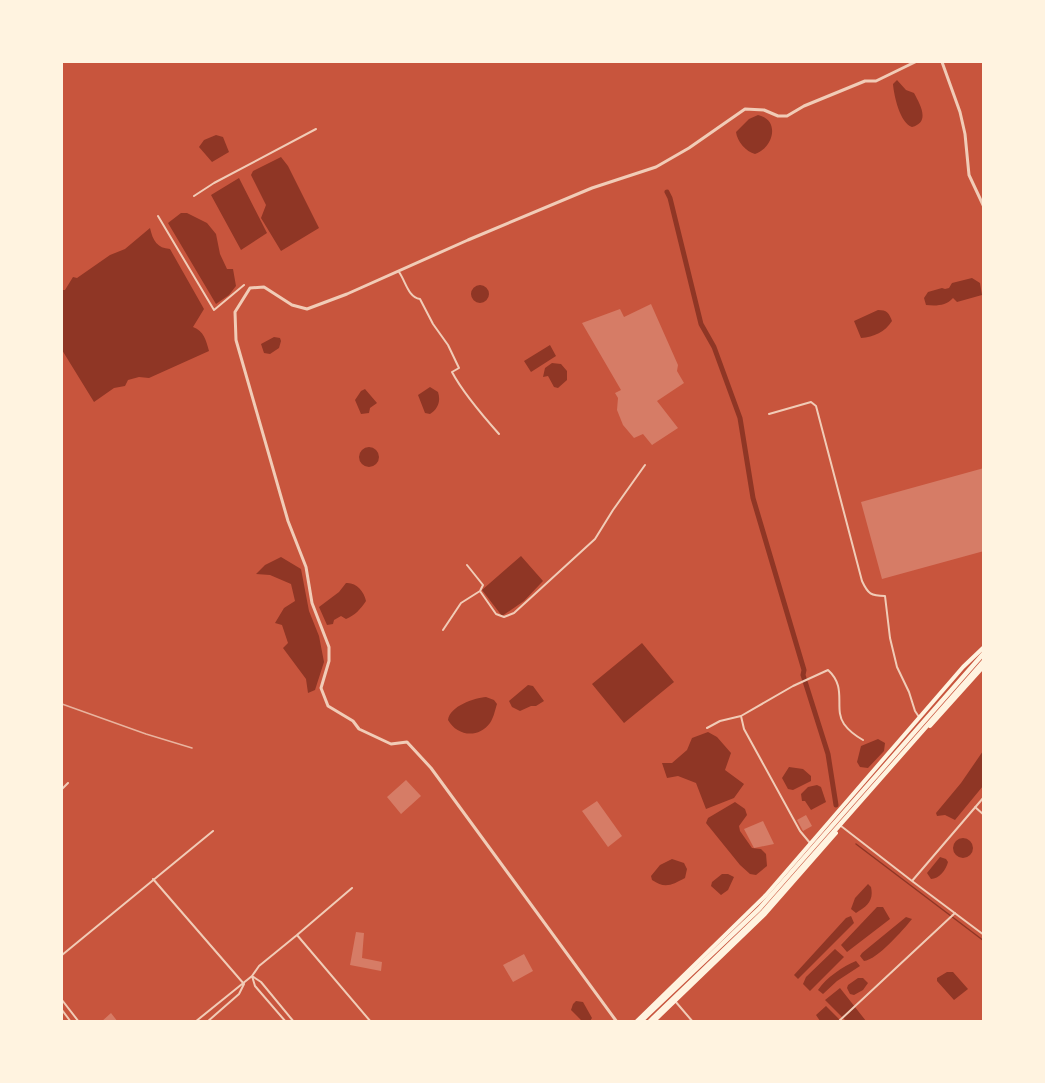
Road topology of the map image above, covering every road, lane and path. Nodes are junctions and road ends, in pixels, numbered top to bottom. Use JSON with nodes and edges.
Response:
{"nodes":[{"id":1,"x":915,"y":62,"type":"edge"},
{"id":2,"x":942,"y":62,"type":"edge"},
{"id":3,"x":316,"y":129,"type":"dead end"},
{"id":4,"x":194,"y":196,"type":"dead end"},
{"id":5,"x":984,"y":207,"type":"edge"},
{"id":6,"x":158,"y":216,"type":"dead end"},
{"id":7,"x":399,"y":272,"type":"junction"},
{"id":8,"x":244,"y":285,"type":"dead end"},
{"id":9,"x":769,"y":414,"type":"dead end"},
{"id":10,"x":499,"y":434,"type":"dead end"},
{"id":11,"x":645,"y":465,"type":"dead end"},
{"id":12,"x":467,"y":565,"type":"dead end"},
{"id":13,"x":480,"y":591,"type":"junction"},
{"id":14,"x":443,"y":630,"type":"dead end"},
{"id":15,"x":984,"y":647,"type":"edge"},
{"id":16,"x":984,"y":653,"type":"edge"},
{"id":17,"x":984,"y":661,"type":"edge"},
{"id":18,"x":984,"y":666,"type":"edge"},
{"id":19,"x":741,"y":716,"type":"junction"},
{"id":20,"x":920,"y":718,"type":"junction"},
{"id":21,"x":707,"y":728,"type":"dead end"},
{"id":22,"x":863,"y":740,"type":"dead end"},
{"id":23,"x":68,"y":783,"type":"dead end"},
{"id":24,"x":62,"y":789,"type":"edge"},
{"id":25,"x":984,"y":797,"type":"edge"},
{"id":26,"x":975,"y":807,"type":"junction"},
{"id":27,"x":984,"y":815,"type":"edge"},
{"id":28,"x":841,"y":826,"type":"junction"},
{"id":29,"x":213,"y":831,"type":"dead end"},
{"id":30,"x":810,"y":843,"type":"junction"},
{"id":31,"x":153,"y":879,"type":"junction"},
{"id":32,"x":912,"y":881,"type":"junction"},
{"id":33,"x":352,"y":888,"type":"dead end"},
{"id":34,"x":955,"y":913,"type":"junction"},
{"id":35,"x":297,"y":935,"type":"junction"},
{"id":36,"x":984,"y":935,"type":"edge"},
{"id":37,"x":62,"y":955,"type":"edge"},
{"id":38,"x":252,"y":976,"type":"junction"},
{"id":39,"x":244,"y":984,"type":"junction"},
{"id":40,"x":62,"y":1000,"type":"edge"},
{"id":41,"x":674,"y":1001,"type":"junction"},
{"id":42,"x":62,"y":1010,"type":"edge"},
{"id":43,"x":71,"y":1022,"type":"edge"},
{"id":44,"x":79,"y":1022,"type":"edge"},
{"id":45,"x":195,"y":1022,"type":"edge"},
{"id":46,"x":207,"y":1022,"type":"edge"},
{"id":47,"x":286,"y":1022,"type":"edge"},
{"id":48,"x":294,"y":1022,"type":"edge"},
{"id":49,"x":371,"y":1022,"type":"edge"},
{"id":50,"x":617,"y":1022,"type":"edge"},
{"id":51,"x":638,"y":1022,"type":"edge"},
{"id":52,"x":651,"y":1022,"type":"edge"},
{"id":53,"x":693,"y":1022,"type":"edge"},
{"id":54,"x":838,"y":1022,"type":"edge"}],
"edges":[{"from":1,"to":7,"type":"street"},
{"from":2,"to":5,"type":"street"},
{"from":3,"to":4,"type":"street"},
{"from":6,"to":8,"type":"street"},
{"from":7,"to":10,"type":"street"},
{"from":7,"to":50,"type":"street"},
{"from":9,"to":20,"type":"street"},
{"from":11,"to":13,"type":"street"},
{"from":12,"to":13,"type":"street"},
{"from":13,"to":14,"type":"street"},
{"from":15,"to":20,"type":"main road"},
{"from":16,"to":51,"type":"highway"},
{"from":17,"to":52,"type":"highway"},
{"from":18,"to":28,"type":"main road"},
{"from":19,"to":21,"type":"street"},
{"from":19,"to":22,"type":"street"},
{"from":19,"to":30,"type":"street"},
{"from":20,"to":30,"type":"main road"},
{"from":23,"to":24,"type":"street"},
{"from":25,"to":26,"type":"street"},
{"from":26,"to":27,"type":"street"},
{"from":26,"to":32,"type":"street"},
{"from":28,"to":32,"type":"street"},
{"from":28,"to":41,"type":"main road"},
{"from":29,"to":31,"type":"street"},
{"from":30,"to":51,"type":"main road"},
{"from":31,"to":37,"type":"street"},
{"from":31,"to":39,"type":"street"},
{"from":32,"to":34,"type":"street"},
{"from":33,"to":35,"type":"street"},
{"from":34,"to":36,"type":"street"},
{"from":34,"to":54,"type":"street"},
{"from":35,"to":38,"type":"street"},
{"from":35,"to":49,"type":"street"},
{"from":38,"to":39,"type":"street"},
{"from":38,"to":47,"type":"street"},
{"from":38,"to":48,"type":"street"},
{"from":39,"to":45,"type":"street"},
{"from":39,"to":46,"type":"street"},
{"from":40,"to":44,"type":"street"},
{"from":41,"to":52,"type":"main road"},
{"from":41,"to":53,"type":"street"},
{"from":42,"to":43,"type":"street"}]}
